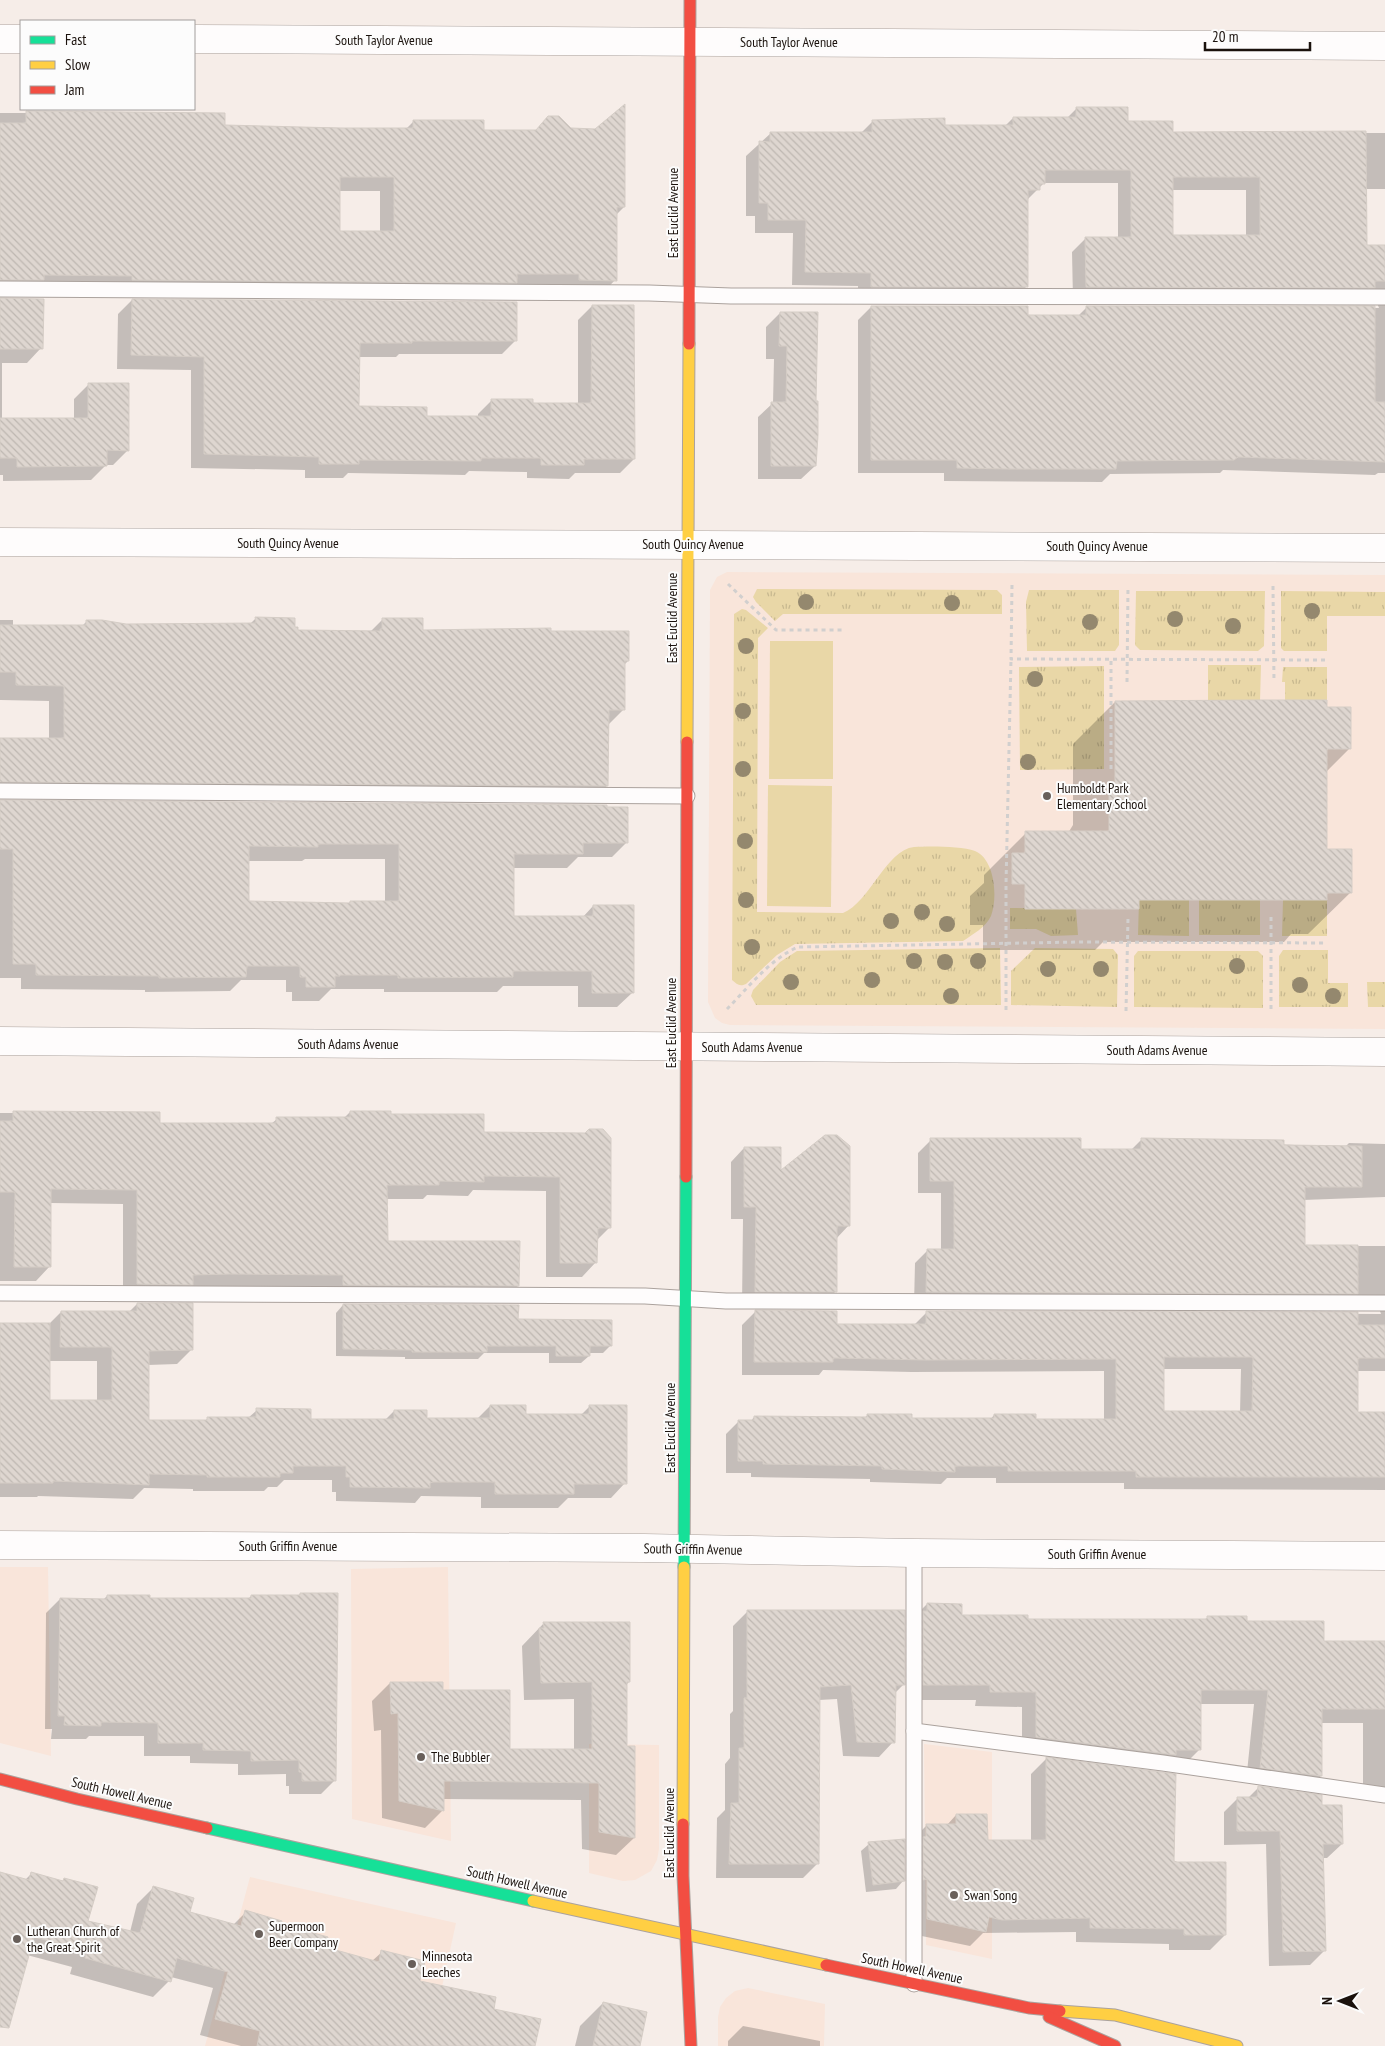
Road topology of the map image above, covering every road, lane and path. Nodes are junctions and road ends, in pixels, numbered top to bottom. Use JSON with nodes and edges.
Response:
{"nodes":[{"id":1,"x":690,"y":0,"type":"edge"},
{"id":2,"x":0,"y":39,"type":"edge"},
{"id":3,"x":20,"y":39,"type":"edge"},
{"id":4,"x":195,"y":40,"type":"edge"},
{"id":5,"x":689,"y":42,"type":"junction"},
{"id":6,"x":1385,"y":46,"type":"edge"},
{"id":7,"x":0,"y":289,"type":"edge"},
{"id":8,"x":688,"y":294,"type":"junction"},
{"id":9,"x":1385,"y":297,"type":"edge"},
{"id":10,"x":0,"y":542,"type":"edge"},
{"id":11,"x":688,"y":544,"type":"junction"},
{"id":12,"x":1385,"y":548,"type":"edge"},
{"id":13,"x":728,"y":584,"type":"dead end"},
{"id":14,"x":1012,"y":585,"type":"dead end"},
{"id":15,"x":1128,"y":586,"type":"dead end"},
{"id":16,"x":1273,"y":586,"type":"dead end"},
{"id":17,"x":844,"y":630,"type":"dead end"},
{"id":18,"x":1011,"y":659,"type":"junction"},
{"id":19,"x":1111,"y":659,"type":"junction"},
{"id":20,"x":1127,"y":659,"type":"junction"},
{"id":21,"x":1274,"y":659,"type":"junction"},
{"id":22,"x":1327,"y":660,"type":"dead end"},
{"id":23,"x":1127,"y":682,"type":"dead end"},
{"id":24,"x":1274,"y":682,"type":"dead end"},
{"id":25,"x":1111,"y":769,"type":"dead end"},
{"id":26,"x":0,"y":791,"type":"edge"},
{"id":27,"x":687,"y":796,"type":"junction"},
{"id":28,"x":1271,"y":917,"type":"dead end"},
{"id":29,"x":1128,"y":918,"type":"dead end"},
{"id":30,"x":1128,"y":942,"type":"junction"},
{"id":31,"x":1271,"y":943,"type":"junction"},
{"id":32,"x":1327,"y":943,"type":"dead end"},
{"id":33,"x":1006,"y":944,"type":"junction"},
{"id":34,"x":727,"y":1009,"type":"dead end"},
{"id":35,"x":1006,"y":1010,"type":"dead end"},
{"id":36,"x":1126,"y":1011,"type":"dead end"},
{"id":37,"x":1271,"y":1012,"type":"dead end"},
{"id":38,"x":0,"y":1041,"type":"edge"},
{"id":39,"x":686,"y":1047,"type":"junction"},
{"id":40,"x":1385,"y":1052,"type":"edge"},
{"id":41,"x":0,"y":1293,"type":"edge"},
{"id":42,"x":685,"y":1298,"type":"junction"},
{"id":43,"x":1385,"y":1303,"type":"edge"},
{"id":44,"x":0,"y":1545,"type":"edge"},
{"id":45,"x":684,"y":1549,"type":"junction"},
{"id":46,"x":914,"y":1552,"type":"junction"},
{"id":47,"x":1385,"y":1556,"type":"edge"},
{"id":48,"x":914,"y":1731,"type":"junction"},
{"id":49,"x":0,"y":1779,"type":"edge"},
{"id":50,"x":1385,"y":1795,"type":"edge"},
{"id":51,"x":687,"y":1936,"type":"junction"},
{"id":52,"x":914,"y":1984,"type":"junction"},
{"id":53,"x":1029,"y":2008,"type":"junction"},
{"id":54,"x":1210,"y":2043,"type":"edge"},
{"id":55,"x":691,"y":2046,"type":"edge"},
{"id":56,"x":1115,"y":2046,"type":"edge"},
{"id":57,"x":1237,"y":2046,"type":"edge"}],
"edges":[{"from":1,"to":5,"type":"street","name":"East Euclid Avenue"},
{"from":2,"to":3,"type":"street"},
{"from":4,"to":5,"type":"street","name":"South Taylor Avenue"},
{"from":5,"to":6,"type":"street","name":"South Taylor Avenue"},
{"from":5,"to":8,"type":"street","name":"East Euclid Avenue"},
{"from":7,"to":8,"type":"lane"},
{"from":8,"to":9,"type":"lane"},
{"from":8,"to":11,"type":"street","name":"East Euclid Avenue"},
{"from":10,"to":11,"type":"street","name":"South Quincy Avenue"},
{"from":11,"to":12,"type":"street","name":"South Quincy Avenue"},
{"from":11,"to":27,"type":"street","name":"East Euclid Avenue"},
{"from":13,"to":17,"type":"path"},
{"from":14,"to":18,"type":"path"},
{"from":15,"to":20,"type":"path"},
{"from":16,"to":21,"type":"path"},
{"from":18,"to":19,"type":"path"},
{"from":18,"to":33,"type":"path"},
{"from":19,"to":20,"type":"path"},
{"from":19,"to":25,"type":"path"},
{"from":20,"to":21,"type":"path"},
{"from":20,"to":23,"type":"path"},
{"from":21,"to":22,"type":"path"},
{"from":21,"to":24,"type":"path"},
{"from":26,"to":27,"type":"lane"},
{"from":27,"to":39,"type":"street","name":"East Euclid Avenue"},
{"from":28,"to":31,"type":"path"},
{"from":29,"to":30,"type":"path"},
{"from":30,"to":31,"type":"path"},
{"from":30,"to":33,"type":"path"},
{"from":30,"to":36,"type":"path"},
{"from":31,"to":32,"type":"path"},
{"from":31,"to":37,"type":"path"},
{"from":33,"to":34,"type":"path"},
{"from":33,"to":35,"type":"path"},
{"from":38,"to":39,"type":"street","name":"South Adams Avenue"},
{"from":39,"to":40,"type":"street","name":"South Adams Avenue"},
{"from":39,"to":42,"type":"street","name":"East Euclid Avenue"},
{"from":41,"to":42,"type":"lane"},
{"from":42,"to":43,"type":"lane"},
{"from":42,"to":45,"type":"street","name":"East Euclid Avenue"},
{"from":44,"to":45,"type":"street","name":"South Griffin Avenue"},
{"from":45,"to":46,"type":"street","name":"South Griffin Avenue"},
{"from":45,"to":51,"type":"street","name":"East Euclid Avenue"},
{"from":46,"to":47,"type":"street","name":"South Griffin Avenue"},
{"from":46,"to":48,"type":"lane"},
{"from":48,"to":50,"type":"lane"},
{"from":48,"to":52,"type":"lane"},
{"from":49,"to":51,"type":"street","name":"South Howell Avenue"},
{"from":51,"to":52,"type":"street","name":"South Howell Avenue"},
{"from":51,"to":55,"type":"street","name":"East Euclid Avenue"},
{"from":52,"to":53,"type":"street","name":"South Howell Avenue"},
{"from":53,"to":54,"type":"street","name":"South Howell Avenue"},
{"from":53,"to":56,"type":"street","name":"South Howell Avenue"},
{"from":54,"to":57,"type":"street","name":"South Howell Avenue"}]}
